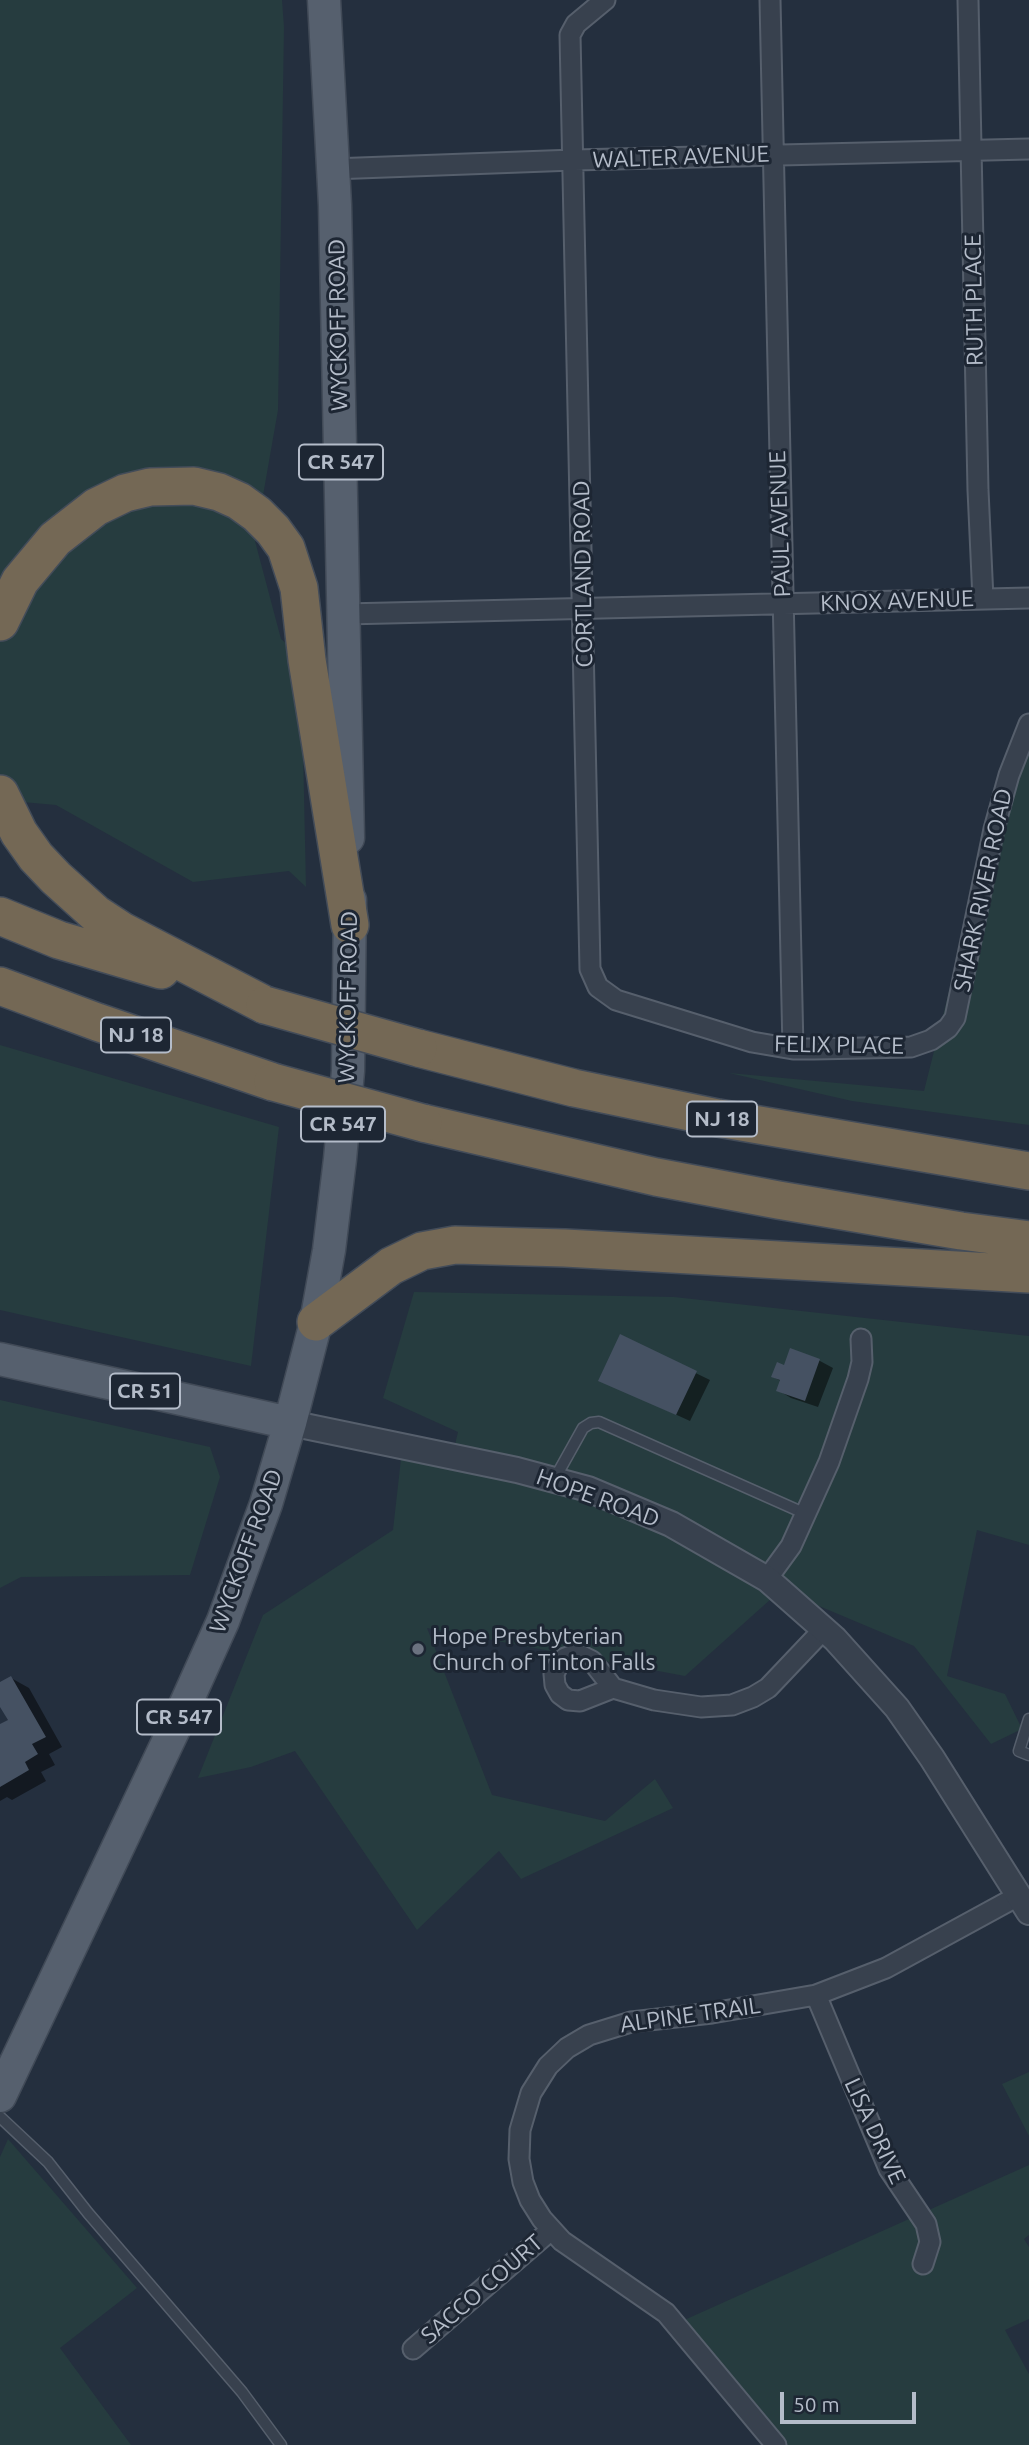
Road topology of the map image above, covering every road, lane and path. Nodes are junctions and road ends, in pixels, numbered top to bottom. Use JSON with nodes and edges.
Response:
{"nodes":[{"id":1,"x":324,"y":0,"type":"edge"},
{"id":2,"x":605,"y":0,"type":"edge"},
{"id":3,"x":770,"y":0,"type":"edge"},
{"id":4,"x":968,"y":0,"type":"edge"},
{"id":5,"x":1029,"y":149,"type":"edge"},
{"id":6,"x":971,"y":150,"type":"junction"},
{"id":7,"x":773,"y":155,"type":"junction"},
{"id":8,"x":574,"y":160,"type":"junction"},
{"id":9,"x":332,"y":169,"type":"junction"},
{"id":10,"x":1029,"y":598,"type":"edge"},
{"id":11,"x":983,"y":599,"type":"junction"},
{"id":12,"x":783,"y":604,"type":"junction"},
{"id":13,"x":583,"y":609,"type":"junction"},
{"id":14,"x":345,"y":614,"type":"junction"},
{"id":15,"x":0,"y":622,"type":"edge"},
{"id":16,"x":1029,"y":724,"type":"edge"},
{"id":17,"x":0,"y":794,"type":"edge"},
{"id":18,"x":0,"y":916,"type":"edge"},
{"id":19,"x":350,"y":925,"type":"junction"},
{"id":20,"x":0,"y":986,"type":"edge"},
{"id":21,"x":598,"y":987,"type":"joint"},
{"id":22,"x":253,"y":998,"type":"junction"},
{"id":23,"x":955,"y":1018,"type":"joint"},
{"id":24,"x":793,"y":1049,"type":"junction"},
{"id":25,"x":1029,"y":1171,"type":"edge"},
{"id":26,"x":1029,"y":1240,"type":"edge"},
{"id":27,"x":1029,"y":1274,"type":"edge"},
{"id":28,"x":316,"y":1322,"type":"junction"},
{"id":29,"x":862,"y":1339,"type":"dead end"},
{"id":30,"x":0,"y":1359,"type":"edge"},
{"id":31,"x":290,"y":1423,"type":"junction"},
{"id":32,"x":554,"y":1480,"type":"junction"},
{"id":33,"x":806,"y":1514,"type":"junction"},
{"id":34,"x":767,"y":1579,"type":"junction"},
{"id":35,"x":824,"y":1629,"type":"junction"},
{"id":36,"x":613,"y":1688,"type":"dead end"},
{"id":37,"x":1029,"y":1719,"type":"edge"},
{"id":38,"x":1029,"y":1755,"type":"edge"},
{"id":39,"x":1024,"y":1904,"type":"edge"},
{"id":40,"x":816,"y":1995,"type":"junction"},
{"id":41,"x":0,"y":2096,"type":"edge"},
{"id":42,"x":0,"y":2117,"type":"edge"},
{"id":43,"x":551,"y":2230,"type":"junction"},
{"id":44,"x":923,"y":2264,"type":"dead end"},
{"id":45,"x":413,"y":2348,"type":"dead end"},
{"id":46,"x":281,"y":2445,"type":"edge"},
{"id":47,"x":776,"y":2445,"type":"edge"}],
"edges":[{"from":1,"to":9,"type":"main road","name":"WYCKOFF ROAD","number":"CR 547"},
{"from":2,"to":8,"type":"street","name":"CORTLAND ROAD"},
{"from":3,"to":7,"type":"street","name":"PAUL AVENUE"},
{"from":4,"to":6,"type":"street","name":"RUTH PLACE"},
{"from":5,"to":6,"type":"street","name":"WALTER AVENUE"},
{"from":6,"to":7,"type":"street","name":"WALTER AVENUE"},
{"from":6,"to":11,"type":"street","name":"RUTH PLACE"},
{"from":7,"to":8,"type":"street","name":"WALTER AVENUE"},
{"from":7,"to":12,"type":"street","name":"PAUL AVENUE"},
{"from":8,"to":9,"type":"street","name":"WALTER AVENUE"},
{"from":8,"to":13,"type":"street","name":"CORTLAND ROAD"},
{"from":9,"to":14,"type":"main road","name":"WYCKOFF ROAD","number":"CR 547"},
{"from":10,"to":11,"type":"street","name":"KNOX AVENUE"},
{"from":11,"to":12,"type":"street","name":"KNOX AVENUE"},
{"from":12,"to":13,"type":"street","name":"KNOX AVENUE"},
{"from":12,"to":24,"type":"street","name":"PAUL AVENUE"},
{"from":13,"to":14,"type":"street","name":"KNOX AVENUE"},
{"from":13,"to":21,"type":"street","name":"CORTLAND ROAD"},
{"from":14,"to":19,"type":"main road","name":"WYCKOFF ROAD","number":"CR 547"},
{"from":15,"to":19,"type":"highway"},
{"from":16,"to":23,"type":"street","name":"SHARK RIVER ROAD"},
{"from":17,"to":22,"type":"highway"},
{"from":18,"to":22,"type":"highway","number":"NJ 18"},
{"from":19,"to":28,"type":"main road","name":"WYCKOFF ROAD","number":"CR 547"},
{"from":20,"to":26,"type":"highway","number":"NJ 18","bridge":true},
{"from":21,"to":24,"type":"street","name":"FELIX PLACE"},
{"from":22,"to":25,"type":"highway","number":"NJ 18","bridge":true},
{"from":23,"to":24,"type":"street","name":"FELIX PLACE"},
{"from":27,"to":28,"type":"highway"},
{"from":28,"to":31,"type":"main road","name":"WYCKOFF ROAD","number":"CR 547"},
{"from":29,"to":33,"type":"street"},
{"from":30,"to":31,"type":"main road","name":"HOPE ROAD","number":"CR 51"},
{"from":31,"to":32,"type":"street","name":"HOPE ROAD"},
{"from":31,"to":41,"type":"main road","name":"WYCKOFF ROAD","number":"CR 547"},
{"from":32,"to":33,"type":"lane"},
{"from":32,"to":34,"type":"street","name":"HOPE ROAD"},
{"from":33,"to":34,"type":"street"},
{"from":34,"to":35,"type":"street","name":"HOPE ROAD"},
{"from":35,"to":36,"type":"street"},
{"from":35,"to":39,"type":"street","name":"HOPE ROAD"},
{"from":37,"to":38,"type":"lane"},
{"from":39,"to":40,"type":"street","name":"ALPINE TRAIL"},
{"from":40,"to":43,"type":"street","name":"ALPINE TRAIL"},
{"from":40,"to":44,"type":"street","name":"LISA DRIVE"},
{"from":42,"to":46,"type":"lane"},
{"from":43,"to":45,"type":"street","name":"SACCO COURT"},
{"from":43,"to":47,"type":"street","name":"ALPINE TRAIL"}]}
